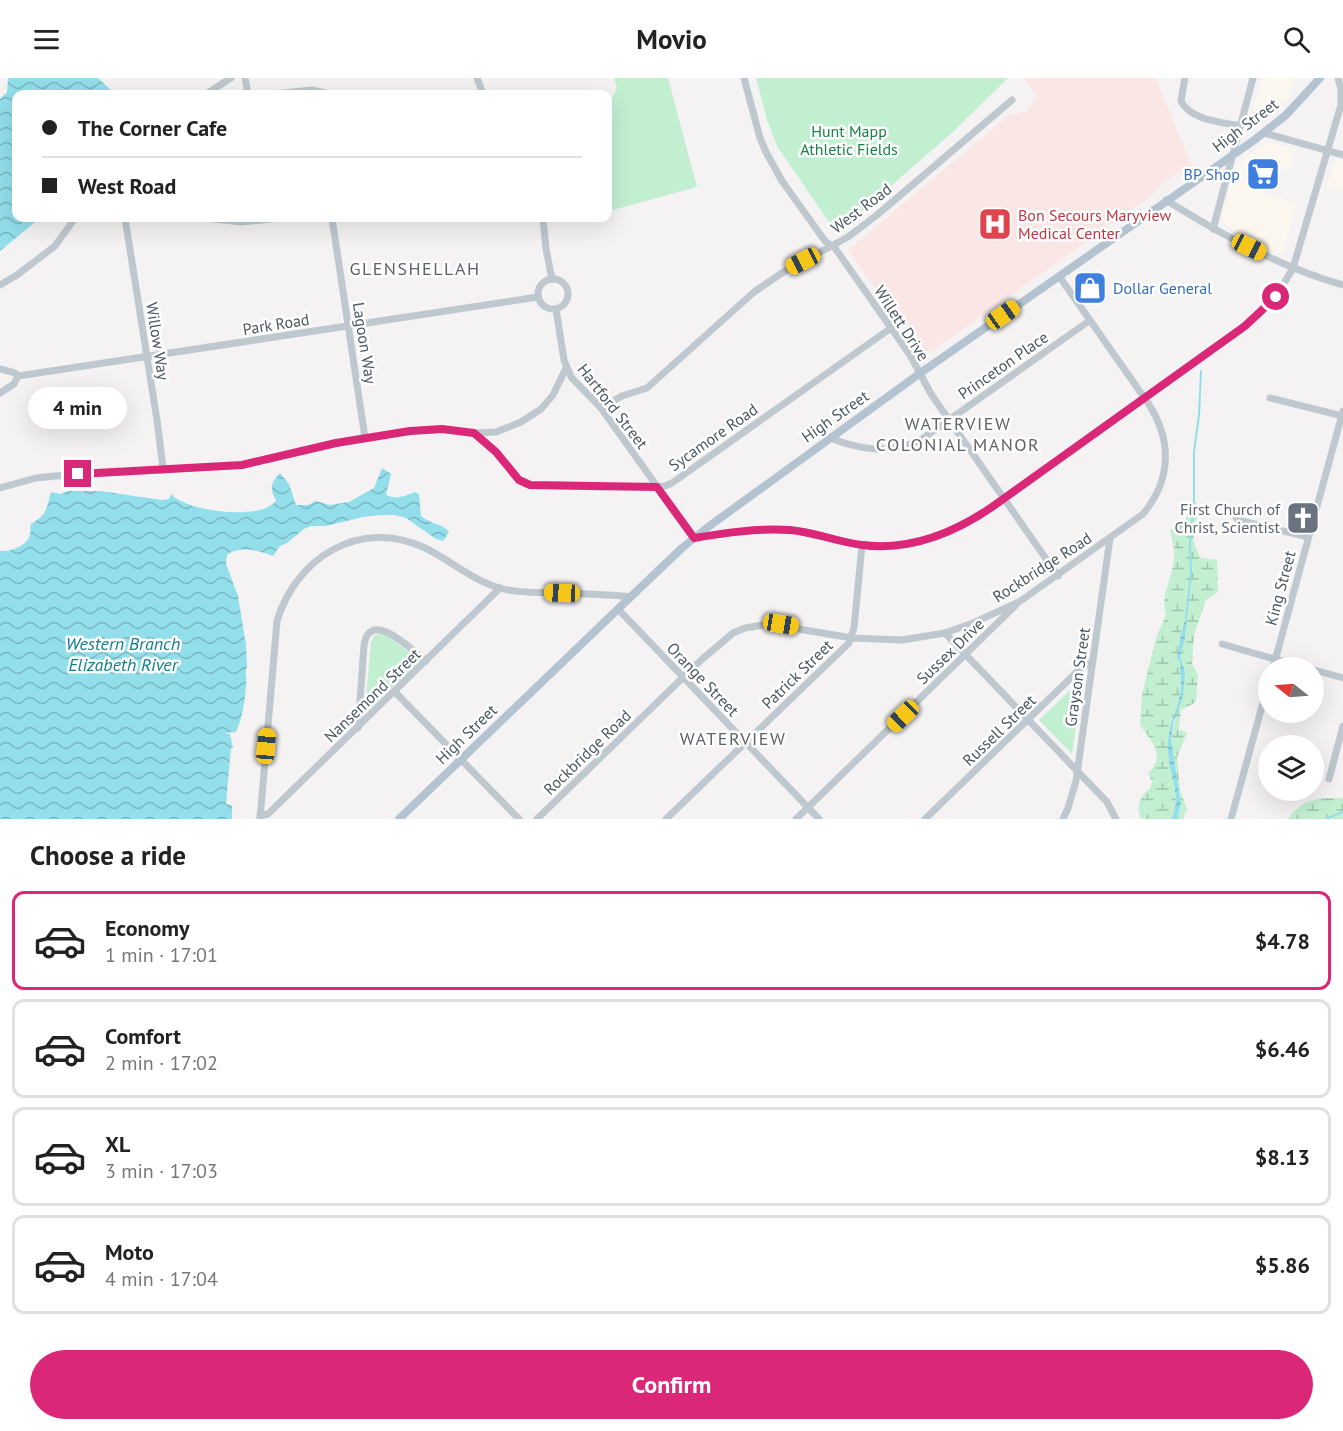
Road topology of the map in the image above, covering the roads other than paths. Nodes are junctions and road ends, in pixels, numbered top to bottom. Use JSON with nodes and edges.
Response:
{"nodes":[{"id":1,"x":231,"y":78,"type":"edge"},
{"id":2,"x":744,"y":78,"type":"edge"},
{"id":3,"x":1185,"y":78,"type":"edge"},
{"id":4,"x":1253,"y":78,"type":"edge"},
{"id":5,"x":1320,"y":78,"type":"edge"},
{"id":6,"x":1338,"y":78,"type":"edge"},
{"id":7,"x":212,"y":90,"type":"edge"},
{"id":8,"x":1011,"y":100,"type":"dead end"},
{"id":9,"x":1342,"y":100,"type":"edge"},
{"id":10,"x":1240,"y":126,"type":"junction"},
{"id":11,"x":1263,"y":133,"type":"junction"},
{"id":12,"x":1326,"y":150,"type":"junction"},
{"id":13,"x":1232,"y":154,"type":"junction"},
{"id":14,"x":1343,"y":155,"type":"edge"},
{"id":15,"x":1166,"y":200,"type":"junction"},
{"id":16,"x":72,"y":222,"type":"edge"},
{"id":17,"x":126,"y":222,"type":"edge"},
{"id":18,"x":333,"y":222,"type":"edge"},
{"id":19,"x":543,"y":222,"type":"edge"},
{"id":20,"x":1213,"y":229,"type":"junction"},
{"id":21,"x":833,"y":246,"type":"junction"},
{"id":22,"x":1293,"y":268,"type":"junction"},
{"id":23,"x":1059,"y":276,"type":"junction"},
{"id":24,"x":552,"y":279,"type":"junction"},
{"id":25,"x":0,"y":285,"type":"edge"},
{"id":26,"x":1343,"y":285,"type":"edge"},
{"id":27,"x":538,"y":297,"type":"junction"},
{"id":28,"x":556,"y":309,"type":"junction"},
{"id":29,"x":1089,"y":321,"type":"junction"},
{"id":30,"x":349,"y":326,"type":"junction"},
{"id":31,"x":891,"y":328,"type":"junction"},
{"id":32,"x":147,"y":357,"type":"junction"},
{"id":33,"x":0,"y":369,"type":"edge"},
{"id":34,"x":566,"y":369,"type":"junction"},
{"id":35,"x":919,"y":374,"type":"junction"},
{"id":36,"x":18,"y":376,"type":"junction"},
{"id":37,"x":0,"y":393,"type":"edge"},
{"id":38,"x":1270,"y":398,"type":"dead end"},
{"id":39,"x":1145,"y":399,"type":"junction"},
{"id":40,"x":601,"y":408,"type":"junction"},
{"id":41,"x":1342,"y":414,"type":"edge"},
{"id":42,"x":950,"y":420,"type":"junction"},
{"id":43,"x":474,"y":433,"type":"junction"},
{"id":44,"x":365,"y":438,"type":"junction"},
{"id":45,"x":830,"y":438,"type":"junction"},
{"id":46,"x":163,"y":468,"type":"junction"},
{"id":47,"x":657,"y":487,"type":"junction"},
{"id":48,"x":0,"y":488,"type":"edge"},
{"id":49,"x":1005,"y":498,"type":"junction"},
{"id":50,"x":1236,"y":512,"type":"dead end"},
{"id":51,"x":1308,"y":537,"type":"junction"},
{"id":52,"x":694,"y":538,"type":"junction"},
{"id":53,"x":1110,"y":538,"type":"junction"},
{"id":54,"x":862,"y":545,"type":"junction"},
{"id":55,"x":1058,"y":576,"type":"junction"},
{"id":56,"x":500,"y":588,"type":"junction"},
{"id":57,"x":630,"y":597,"type":"junction"},
{"id":58,"x":1018,"y":602,"type":"junction"},
{"id":59,"x":618,"y":609,"type":"junction"},
{"id":60,"x":945,"y":633,"type":"junction"},
{"id":61,"x":852,"y":638,"type":"junction"},
{"id":62,"x":1222,"y":644,"type":"dead end"},
{"id":63,"x":966,"y":655,"type":"junction"},
{"id":64,"x":1268,"y":657,"type":"edge"},
{"id":65,"x":1276,"y":657,"type":"edge"},
{"id":66,"x":426,"y":662,"type":"junction"},
{"id":67,"x":1092,"y":662,"type":"junction"},
{"id":68,"x":1324,"y":673,"type":"edge"},
{"id":69,"x":683,"y":677,"type":"junction"},
{"id":70,"x":1343,"y":678,"type":"edge"},
{"id":71,"x":395,"y":692,"type":"junction"},
{"id":72,"x":1028,"y":720,"type":"junction"},
{"id":73,"x":1258,"y":721,"type":"edge"},
{"id":74,"x":1343,"y":726,"type":"edge"},
{"id":75,"x":358,"y":728,"type":"junction"},
{"id":76,"x":746,"y":742,"type":"junction"},
{"id":77,"x":461,"y":759,"type":"junction"},
{"id":78,"x":1077,"y":771,"type":"junction"},
{"id":79,"x":1329,"y":779,"type":"dead end"},
{"id":80,"x":808,"y":808,"type":"junction"},
{"id":81,"x":260,"y":818,"type":"edge"},
{"id":82,"x":399,"y":819,"type":"edge"},
{"id":83,"x":519,"y":819,"type":"edge"},
{"id":84,"x":537,"y":819,"type":"edge"},
{"id":85,"x":666,"y":819,"type":"edge"},
{"id":86,"x":796,"y":819,"type":"edge"},
{"id":87,"x":819,"y":819,"type":"edge"},
{"id":88,"x":926,"y":819,"type":"edge"},
{"id":89,"x":1063,"y":819,"type":"edge"},
{"id":90,"x":1116,"y":819,"type":"edge"},
{"id":91,"x":1231,"y":819,"type":"edge"}],
"edges":[{"from":1,"to":7,"type":"street"},
{"from":2,"to":21,"type":"street","name":"Willett Drive"},
{"from":3,"to":10,"type":"street"},
{"from":4,"to":10,"type":"street"},
{"from":5,"to":11,"type":"main road","name":"High Street"},
{"from":6,"to":9,"type":"street"},
{"from":8,"to":21,"type":"street","name":"West Road"},
{"from":9,"to":12,"type":"street"},
{"from":10,"to":13,"type":"street"},
{"from":11,"to":12,"type":"street"},
{"from":11,"to":13,"type":"main road","name":"High Street"},
{"from":12,"to":14,"type":"street"},
{"from":12,"to":22,"type":"street"},
{"from":13,"to":15,"type":"main road","name":"High Street"},
{"from":13,"to":20,"type":"street"},
{"from":15,"to":20,"type":"street"},
{"from":15,"to":23,"type":"main road","name":"High Street"},
{"from":16,"to":25,"type":"street"},
{"from":17,"to":32,"type":"street","name":"Willow Way"},
{"from":18,"to":30,"type":"street","name":"Lagoon Way"},
{"from":19,"to":24,"type":"street","name":"Hartford Street"},
{"from":20,"to":22,"type":"street"},
{"from":21,"to":31,"type":"street","name":"Willett Drive"},
{"from":21,"to":40,"type":"street","name":"West Road"},
{"from":22,"to":26,"type":"street"},
{"from":22,"to":39,"type":"street"},
{"from":23,"to":29,"type":"street","name":"Rockbridge Road"},
{"from":23,"to":35,"type":"main road","name":"High Street"},
{"from":24,"to":27,"type":"street"},
{"from":24,"to":28,"type":"street","name":"Hartford Street"},
{"from":27,"to":28,"type":"street"},
{"from":27,"to":30,"type":"street","name":"Park Road"},
{"from":28,"to":34,"type":"street","name":"Hartford Street"},
{"from":29,"to":39,"type":"street","name":"Rockbridge Road"},
{"from":29,"to":42,"type":"street","name":"Princeton Place"},
{"from":30,"to":32,"type":"street","name":"Park Road"},
{"from":30,"to":44,"type":"street","name":"Lagoon Way"},
{"from":31,"to":35,"type":"street","name":"Willett Drive"},
{"from":31,"to":47,"type":"street","name":"Sycamore Road"},
{"from":32,"to":36,"type":"street","name":"Park Road"},
{"from":32,"to":46,"type":"street","name":"Willow Way"},
{"from":33,"to":36,"type":"street","name":"Park Road"},
{"from":34,"to":40,"type":"street","name":"Hartford Street"},
{"from":34,"to":43,"type":"street"},
{"from":35,"to":42,"type":"street","name":"Willett Drive"},
{"from":35,"to":45,"type":"main road","name":"High Street"},
{"from":36,"to":37,"type":"street"},
{"from":38,"to":41,"type":"street"},
{"from":39,"to":49,"type":"street"},
{"from":39,"to":53,"type":"street","name":"Rockbridge Road"},
{"from":40,"to":47,"type":"street","name":"Hartford Street"},
{"from":41,"to":51,"type":"street","name":"King Street"},
{"from":42,"to":45,"type":"street","name":"Princeton Place"},
{"from":42,"to":49,"type":"street","name":"Willett Drive"},
{"from":43,"to":44,"type":"street"},
{"from":43,"to":47,"type":"street","name":"Sycamore Road"},
{"from":44,"to":46,"type":"street"},
{"from":45,"to":52,"type":"main road","name":"High Street"},
{"from":46,"to":48,"type":"street"},
{"from":47,"to":52,"type":"street","name":"Hartford Street"},
{"from":49,"to":54,"type":"street"},
{"from":49,"to":55,"type":"street","name":"Willett Drive"},
{"from":50,"to":51,"type":"street"},
{"from":51,"to":65,"type":"street","name":"King Street"},
{"from":52,"to":54,"type":"street"},
{"from":52,"to":57,"type":"main road","name":"High Street"},
{"from":53,"to":55,"type":"street","name":"Rockbridge Road"},
{"from":53,"to":67,"type":"street","name":"Grayson Street"},
{"from":54,"to":61,"type":"street","name":"Patrick Street"},
{"from":55,"to":58,"type":"street","name":"Rockbridge Road"},
{"from":56,"to":57,"type":"street"},
{"from":56,"to":66,"type":"street","name":"Nansemond Street"},
{"from":56,"to":81,"type":"street"},
{"from":57,"to":59,"type":"main road","name":"High Street"},
{"from":58,"to":60,"type":"street","name":"Rockbridge Road"},
{"from":58,"to":63,"type":"street","name":"Sussex Drive"},
{"from":59,"to":69,"type":"street","name":"Orange Street"},
{"from":59,"to":77,"type":"main road","name":"High Street"},
{"from":60,"to":61,"type":"street","name":"Rockbridge Road"},
{"from":60,"to":63,"type":"street"},
{"from":61,"to":69,"type":"street","name":"Rockbridge Road"},
{"from":61,"to":76,"type":"street","name":"Patrick Street"},
{"from":62,"to":64,"type":"street"},
{"from":63,"to":72,"type":"street"},
{"from":63,"to":80,"type":"street","name":"Sussex Drive"},
{"from":66,"to":71,"type":"street","name":"Nansemond Street"},
{"from":66,"to":75,"type":"street"},
{"from":67,"to":72,"type":"street","name":"Russell Street"},
{"from":67,"to":78,"type":"street","name":"Grayson Street"},
{"from":68,"to":70,"type":"street"},
{"from":69,"to":76,"type":"street","name":"Orange Street"},
{"from":69,"to":84,"type":"street","name":"Rockbridge Road"},
{"from":71,"to":75,"type":"street","name":"Nansemond Street"},
{"from":71,"to":77,"type":"street"},
{"from":72,"to":78,"type":"street"},
{"from":72,"to":88,"type":"street","name":"Russell Street"},
{"from":73,"to":91,"type":"street"},
{"from":74,"to":79,"type":"street"},
{"from":75,"to":81,"type":"street","name":"Nansemond Street"},
{"from":76,"to":80,"type":"street","name":"Orange Street"},
{"from":76,"to":85,"type":"street","name":"Patrick Street"},
{"from":77,"to":82,"type":"main road","name":"High Street"},
{"from":77,"to":83,"type":"street"},
{"from":78,"to":89,"type":"street","name":"Grayson Street"},
{"from":78,"to":90,"type":"street"},
{"from":80,"to":86,"type":"street","name":"Sussex Drive"},
{"from":80,"to":87,"type":"street","name":"Orange Street"}]}
